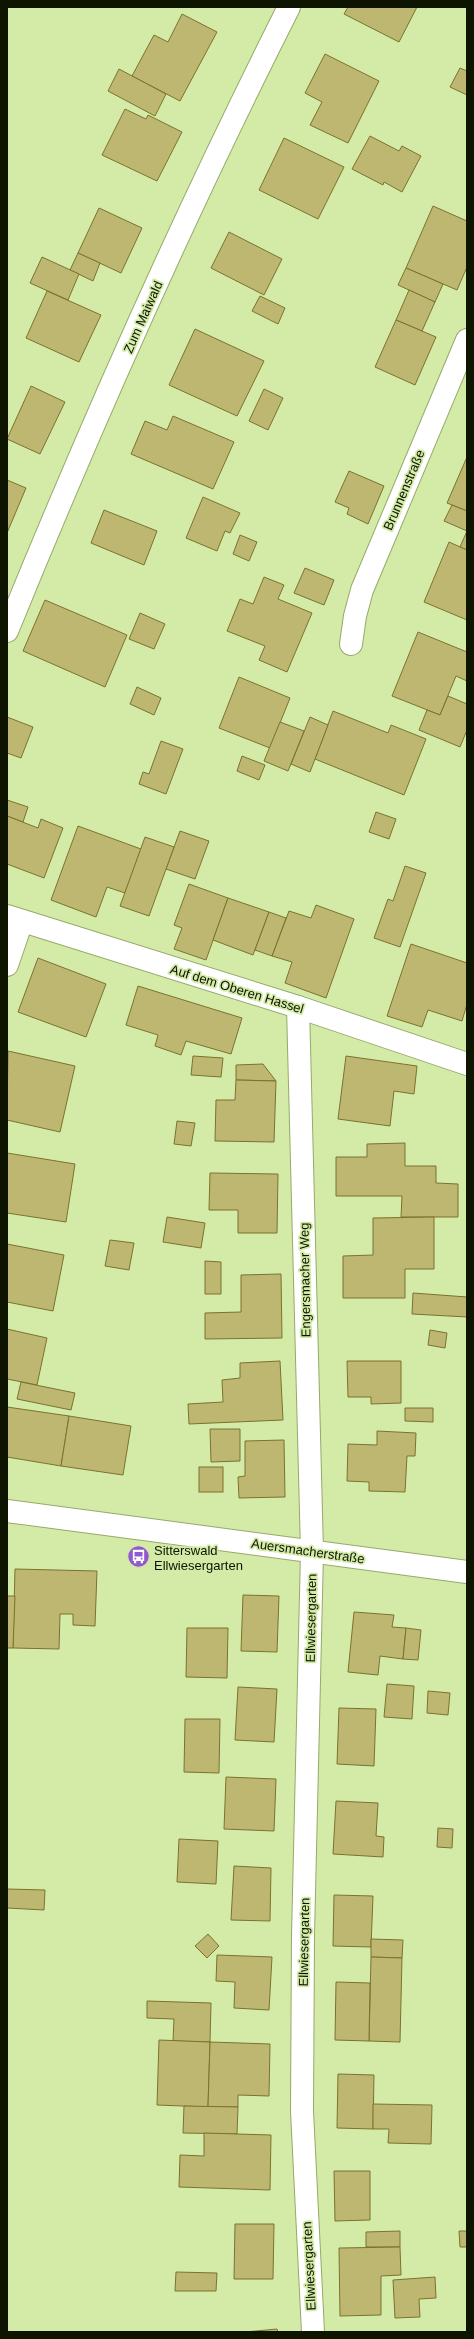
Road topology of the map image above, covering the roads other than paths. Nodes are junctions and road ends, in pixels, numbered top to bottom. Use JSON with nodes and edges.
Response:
{"nodes":[{"id":1,"x":288,"y":7,"type":"edge"},
{"id":2,"x":467,"y":340,"type":"edge"},
{"id":3,"x":7,"y":631,"type":"edge"},
{"id":4,"x":351,"y":644,"type":"dead end"},
{"id":5,"x":14,"y":918,"type":"edge"},
{"id":6,"x":7,"y":965,"type":"edge"},
{"id":7,"x":298,"y":1007,"type":"junction"},
{"id":8,"x":467,"y":1064,"type":"edge"},
{"id":9,"x":7,"y":1511,"type":"edge"},
{"id":10,"x":312,"y":1552,"type":"junction"},
{"id":11,"x":467,"y":1572,"type":"edge"},
{"id":12,"x":313,"y":2332,"type":"edge"}],
"edges":[{"from":1,"to":3,"type":"street","name":"Zum Maiwald"},
{"from":2,"to":4,"type":"street","name":"Brunnenstraße"},
{"from":5,"to":6,"type":"street"},
{"from":5,"to":7,"type":"street","name":"Auf dem Oberen Hassel"},
{"from":7,"to":8,"type":"street","name":"Auf dem Oberen Hassel"},
{"from":7,"to":10,"type":"street","name":"Engersmacher Weg"},
{"from":9,"to":10,"type":"street","name":"Auersmacherstraße"},
{"from":10,"to":11,"type":"street","name":"Auersmacherstraße"},
{"from":10,"to":12,"type":"street","name":"Ellwiesergarten"}]}
